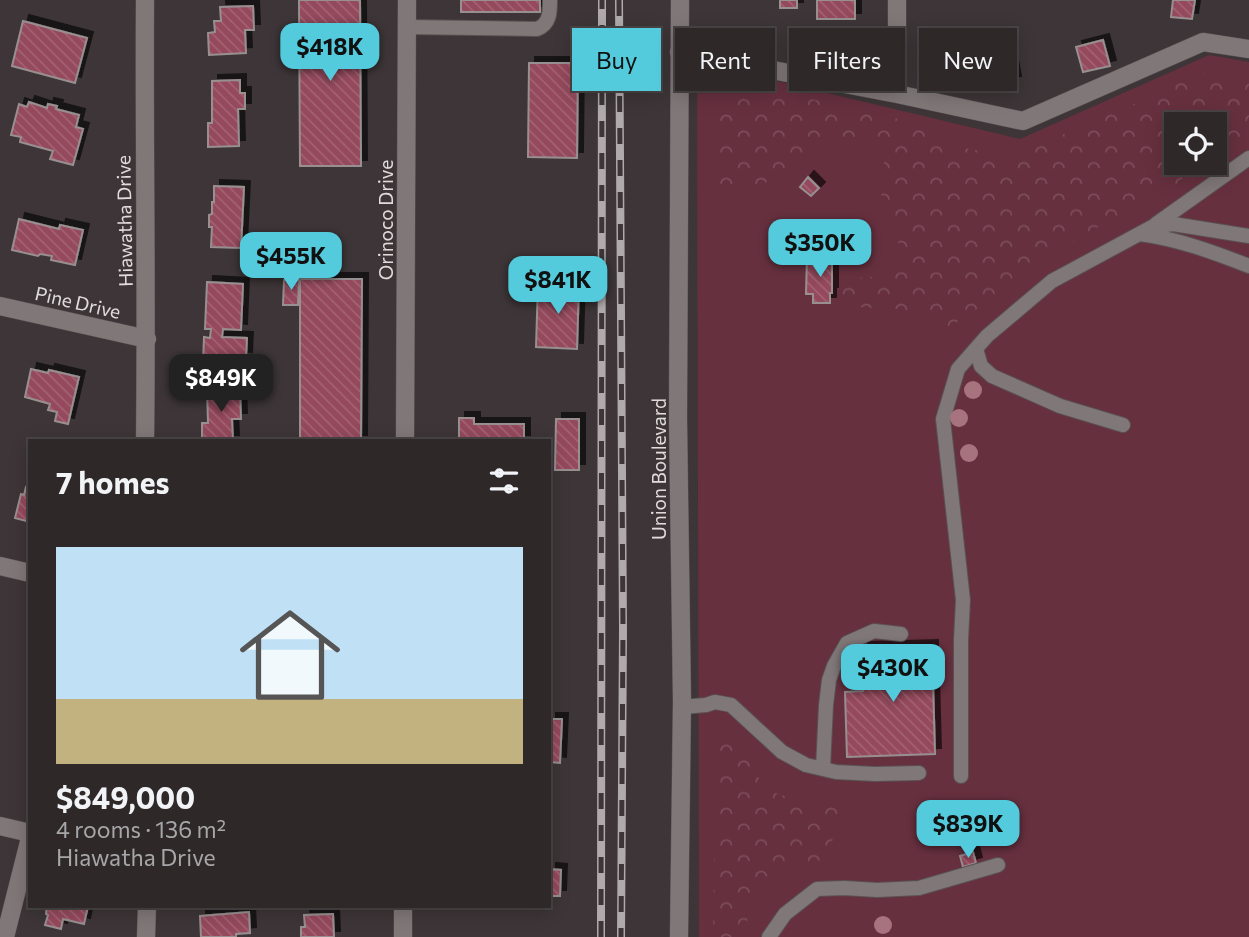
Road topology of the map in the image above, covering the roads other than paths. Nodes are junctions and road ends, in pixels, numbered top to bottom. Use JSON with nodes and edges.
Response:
{"nodes":[{"id":1,"x":145,"y":0,"type":"edge"},
{"id":2,"x":407,"y":0,"type":"edge"},
{"id":3,"x":550,"y":0,"type":"edge"},
{"id":4,"x":680,"y":0,"type":"edge"},
{"id":5,"x":897,"y":0,"type":"edge"},
{"id":6,"x":407,"y":27,"type":"junction"},
{"id":7,"x":679,"y":28,"type":"edge"},
{"id":8,"x":1249,"y":49,"type":"edge"},
{"id":9,"x":775,"y":70,"type":"edge"},
{"id":10,"x":679,"y":91,"type":"edge"},
{"id":11,"x":897,"y":94,"type":"junction"},
{"id":12,"x":1249,"y":158,"type":"edge"},
{"id":13,"x":1145,"y":231,"type":"junction"},
{"id":14,"x":1249,"y":236,"type":"edge"},
{"id":15,"x":1249,"y":266,"type":"edge"},
{"id":16,"x":0,"y":306,"type":"edge"},
{"id":17,"x":147,"y":339,"type":"junction"},
{"id":18,"x":976,"y":349,"type":"junction"},
{"id":19,"x":1123,"y":425,"type":"dead end"},
{"id":20,"x":145,"y":439,"type":"edge"},
{"id":21,"x":405,"y":439,"type":"edge"},
{"id":22,"x":0,"y":566,"type":"edge"},
{"id":23,"x":28,"y":573,"type":"edge"},
{"id":24,"x":901,"y":634,"type":"dead end"},
{"id":25,"x":682,"y":707,"type":"junction"},
{"id":26,"x":823,"y":769,"type":"junction"},
{"id":27,"x":919,"y":773,"type":"dead end"},
{"id":28,"x":961,"y":776,"type":"dead end"},
{"id":29,"x":0,"y":827,"type":"edge"},
{"id":30,"x":28,"y":835,"type":"edge"},
{"id":31,"x":28,"y":844,"type":"edge"},
{"id":32,"x":998,"y":865,"type":"dead end"},
{"id":33,"x":147,"y":908,"type":"edge"},
{"id":34,"x":403,"y":908,"type":"edge"},
{"id":35,"x":5,"y":937,"type":"edge"},
{"id":36,"x":146,"y":937,"type":"edge"},
{"id":37,"x":403,"y":937,"type":"edge"},
{"id":38,"x":679,"y":937,"type":"edge"},
{"id":39,"x":769,"y":937,"type":"edge"}],
"edges":[{"from":1,"to":17,"type":"street","name":"Hiawatha Drive"},
{"from":2,"to":6,"type":"street","name":"Orinoco Drive"},
{"from":3,"to":6,"type":"lane"},
{"from":4,"to":7,"type":"street","name":"Union Boulevard"},
{"from":5,"to":11,"type":"street"},
{"from":6,"to":21,"type":"street","name":"Orinoco Drive"},
{"from":8,"to":11,"type":"street"},
{"from":9,"to":11,"type":"street"},
{"from":10,"to":25,"type":"street","name":"Union Boulevard"},
{"from":12,"to":13,"type":"lane"},
{"from":13,"to":14,"type":"lane"},
{"from":13,"to":15,"type":"lane"},
{"from":13,"to":18,"type":"lane"},
{"from":16,"to":17,"type":"street","name":"Pine Drive"},
{"from":17,"to":20,"type":"street","name":"Hiawatha Drive"},
{"from":18,"to":19,"type":"lane"},
{"from":18,"to":28,"type":"lane"},
{"from":22,"to":23,"type":"street"},
{"from":24,"to":26,"type":"lane"},
{"from":25,"to":26,"type":"lane"},
{"from":25,"to":38,"type":"street","name":"Union Boulevard"},
{"from":26,"to":27,"type":"lane"},
{"from":29,"to":30,"type":"street"},
{"from":31,"to":35,"type":"street"},
{"from":32,"to":39,"type":"lane"},
{"from":33,"to":36,"type":"street"},
{"from":34,"to":37,"type":"street"}]}
